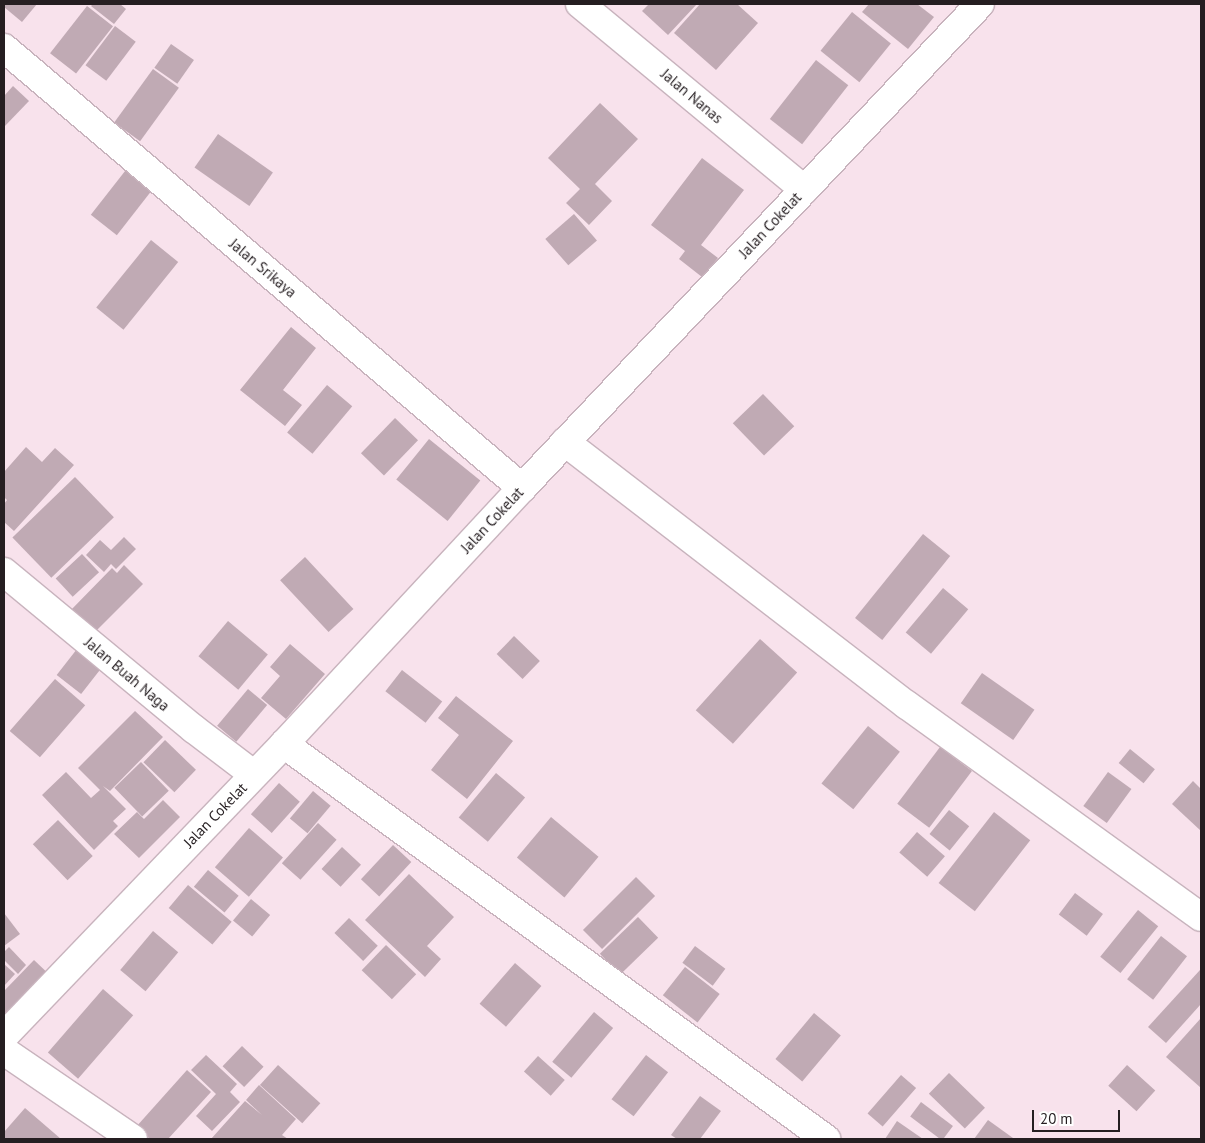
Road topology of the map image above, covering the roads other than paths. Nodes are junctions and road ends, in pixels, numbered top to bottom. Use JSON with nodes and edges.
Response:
{"nodes":[{"id":1,"x":580,"y":4,"type":"edge"},
{"id":2,"x":980,"y":4,"type":"edge"},
{"id":3,"x":4,"y":48,"type":"edge"},
{"id":4,"x":804,"y":189,"type":"junction"},
{"id":5,"x":565,"y":442,"type":"junction"},
{"id":6,"x":522,"y":488,"type":"junction"},
{"id":7,"x":4,"y":572,"type":"edge"},
{"id":8,"x":284,"y":744,"type":"junction"},
{"id":9,"x":253,"y":774,"type":"junction"},
{"id":10,"x":1201,"y":917,"type":"edge"},
{"id":11,"x":4,"y":1036,"type":"edge"},
{"id":12,"x":4,"y":1051,"type":"edge"},
{"id":13,"x":133,"y":1139,"type":"edge"},
{"id":14,"x":826,"y":1139,"type":"edge"}],
"edges":[{"from":1,"to":4,"type":"street","name":"Jalan Nanas"},
{"from":2,"to":4,"type":"street","name":"Jalan Cokelat"},
{"from":3,"to":6,"type":"street","name":"Jalan Srikaya"},
{"from":4,"to":5,"type":"street","name":"Jalan Cokelat"},
{"from":5,"to":6,"type":"street","name":"Jalan Cokelat"},
{"from":5,"to":10,"type":"street"},
{"from":6,"to":8,"type":"street","name":"Jalan Cokelat"},
{"from":7,"to":9,"type":"street","name":"Jalan Buah Naga"},
{"from":8,"to":9,"type":"street","name":"Jalan Cokelat"},
{"from":8,"to":14,"type":"street"},
{"from":9,"to":11,"type":"street","name":"Jalan Cokelat"},
{"from":12,"to":13,"type":"street"}]}
